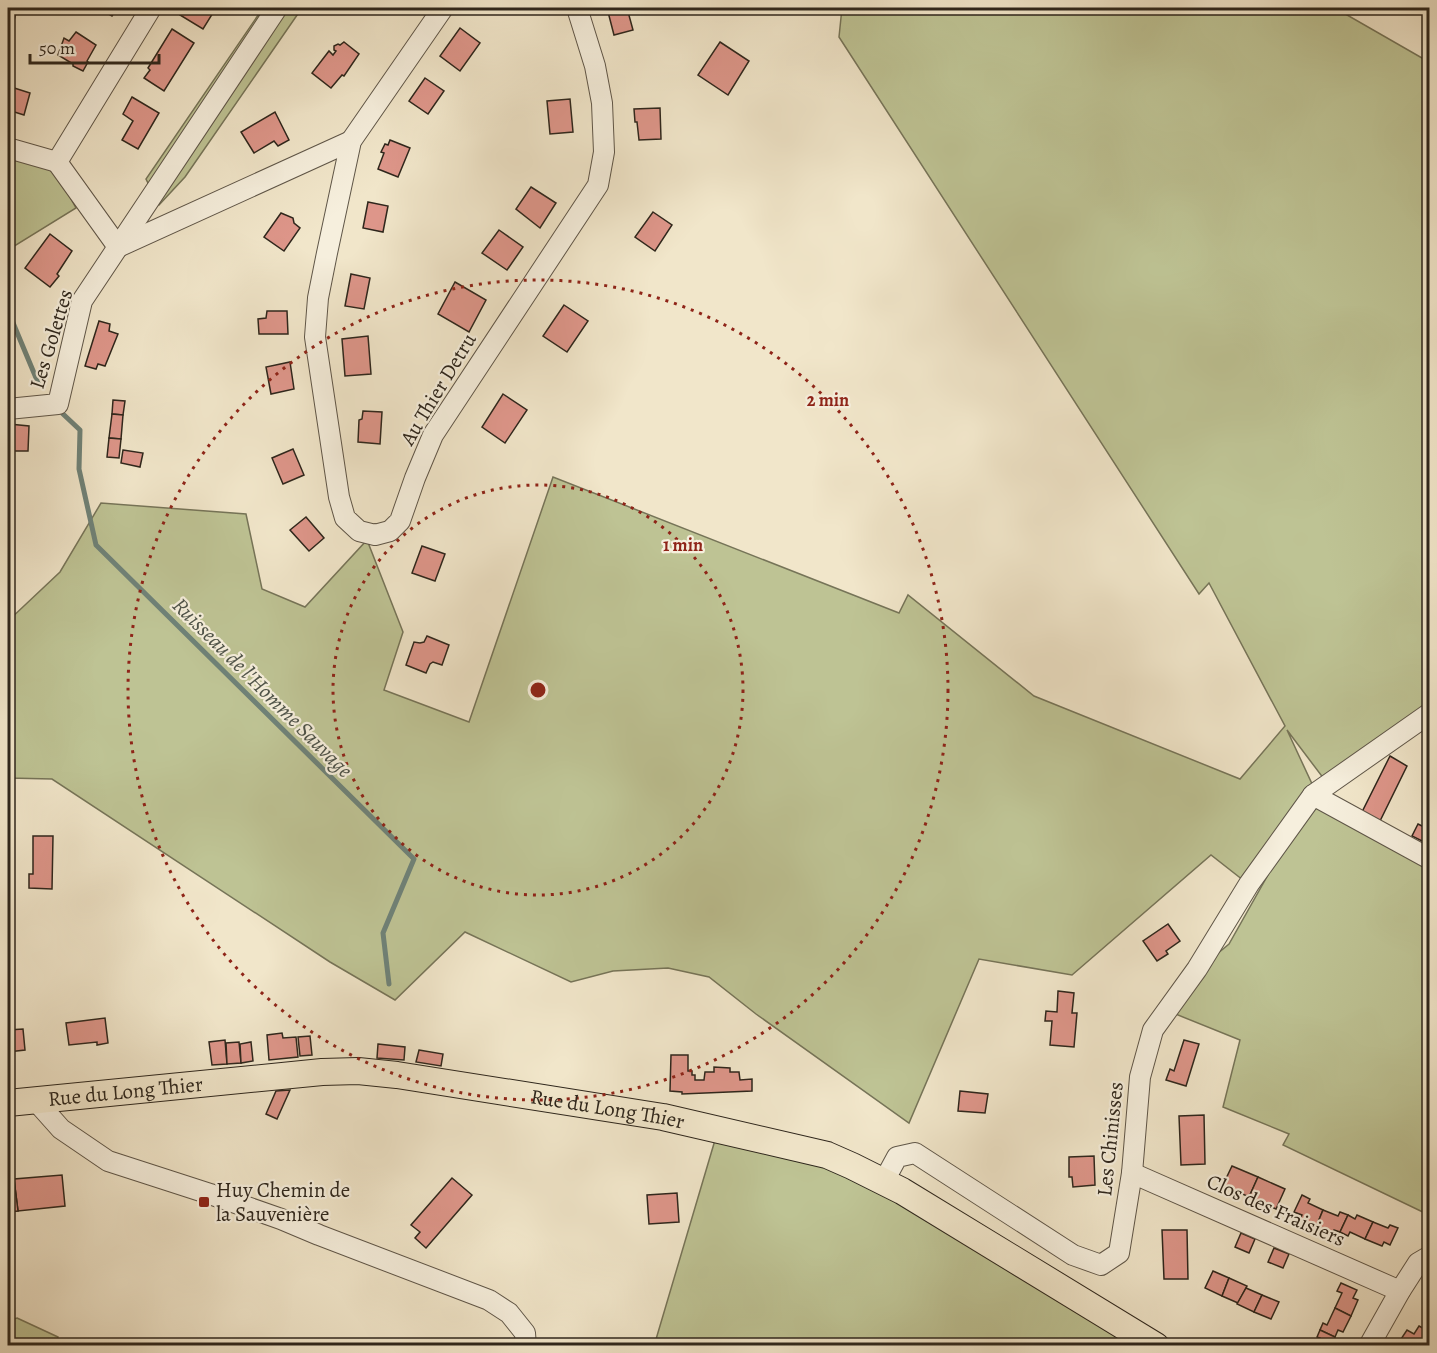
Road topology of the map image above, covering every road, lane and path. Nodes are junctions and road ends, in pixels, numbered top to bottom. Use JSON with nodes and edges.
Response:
{"nodes":[{"id":1,"x":151,"y":8,"type":"edge"},
{"id":2,"x":278,"y":8,"type":"edge"},
{"id":3,"x":444,"y":8,"type":"edge"},
{"id":4,"x":577,"y":8,"type":"edge"},
{"id":5,"x":351,"y":141,"type":"junction"},
{"id":6,"x":8,"y":148,"type":"edge"},
{"id":7,"x":57,"y":162,"type":"junction"},
{"id":8,"x":118,"y":247,"type":"junction"},
{"id":9,"x":8,"y":409,"type":"edge"},
{"id":10,"x":1430,"y":713,"type":"edge"},
{"id":11,"x":1312,"y":795,"type":"junction"},
{"id":12,"x":1430,"y":859,"type":"edge"},
{"id":13,"x":36,"y":1101,"type":"junction"},
{"id":14,"x":8,"y":1103,"type":"edge"},
{"id":15,"x":1132,"y":1173,"type":"junction"},
{"id":16,"x":884,"y":1181,"type":"junction"},
{"id":17,"x":1430,"y":1256,"type":"edge"},
{"id":18,"x":1400,"y":1291,"type":"junction"},
{"id":19,"x":526,"y":1346,"type":"edge"},
{"id":20,"x":1156,"y":1346,"type":"edge"},
{"id":21,"x":1369,"y":1346,"type":"edge"}],
"edges":[{"from":1,"to":7,"type":"street"},
{"from":2,"to":8,"type":"street"},
{"from":3,"to":5,"type":"street","name":"Au Thier Detru"},
{"from":4,"to":5,"type":"street","name":"Au Thier Detru"},
{"from":5,"to":8,"type":"street"},
{"from":6,"to":7,"type":"street"},
{"from":7,"to":8,"type":"street"},
{"from":8,"to":9,"type":"street","name":"Les Golettes"},
{"from":10,"to":11,"type":"street","name":"Les Chinisses"},
{"from":11,"to":12,"type":"street"},
{"from":11,"to":15,"type":"street","name":"Les Chinisses"},
{"from":13,"to":14,"type":"main road","name":"Rue du Long Thier"},
{"from":13,"to":16,"type":"main road","name":"Rue du Long Thier"},
{"from":13,"to":19,"type":"street"},
{"from":15,"to":16,"type":"street","name":"Les Chinisses"},
{"from":15,"to":18,"type":"street","name":"Clos des Fraisiers"},
{"from":16,"to":20,"type":"main road","name":"Rue du Long Thier"},
{"from":17,"to":18,"type":"street"},
{"from":18,"to":21,"type":"street"}]}
